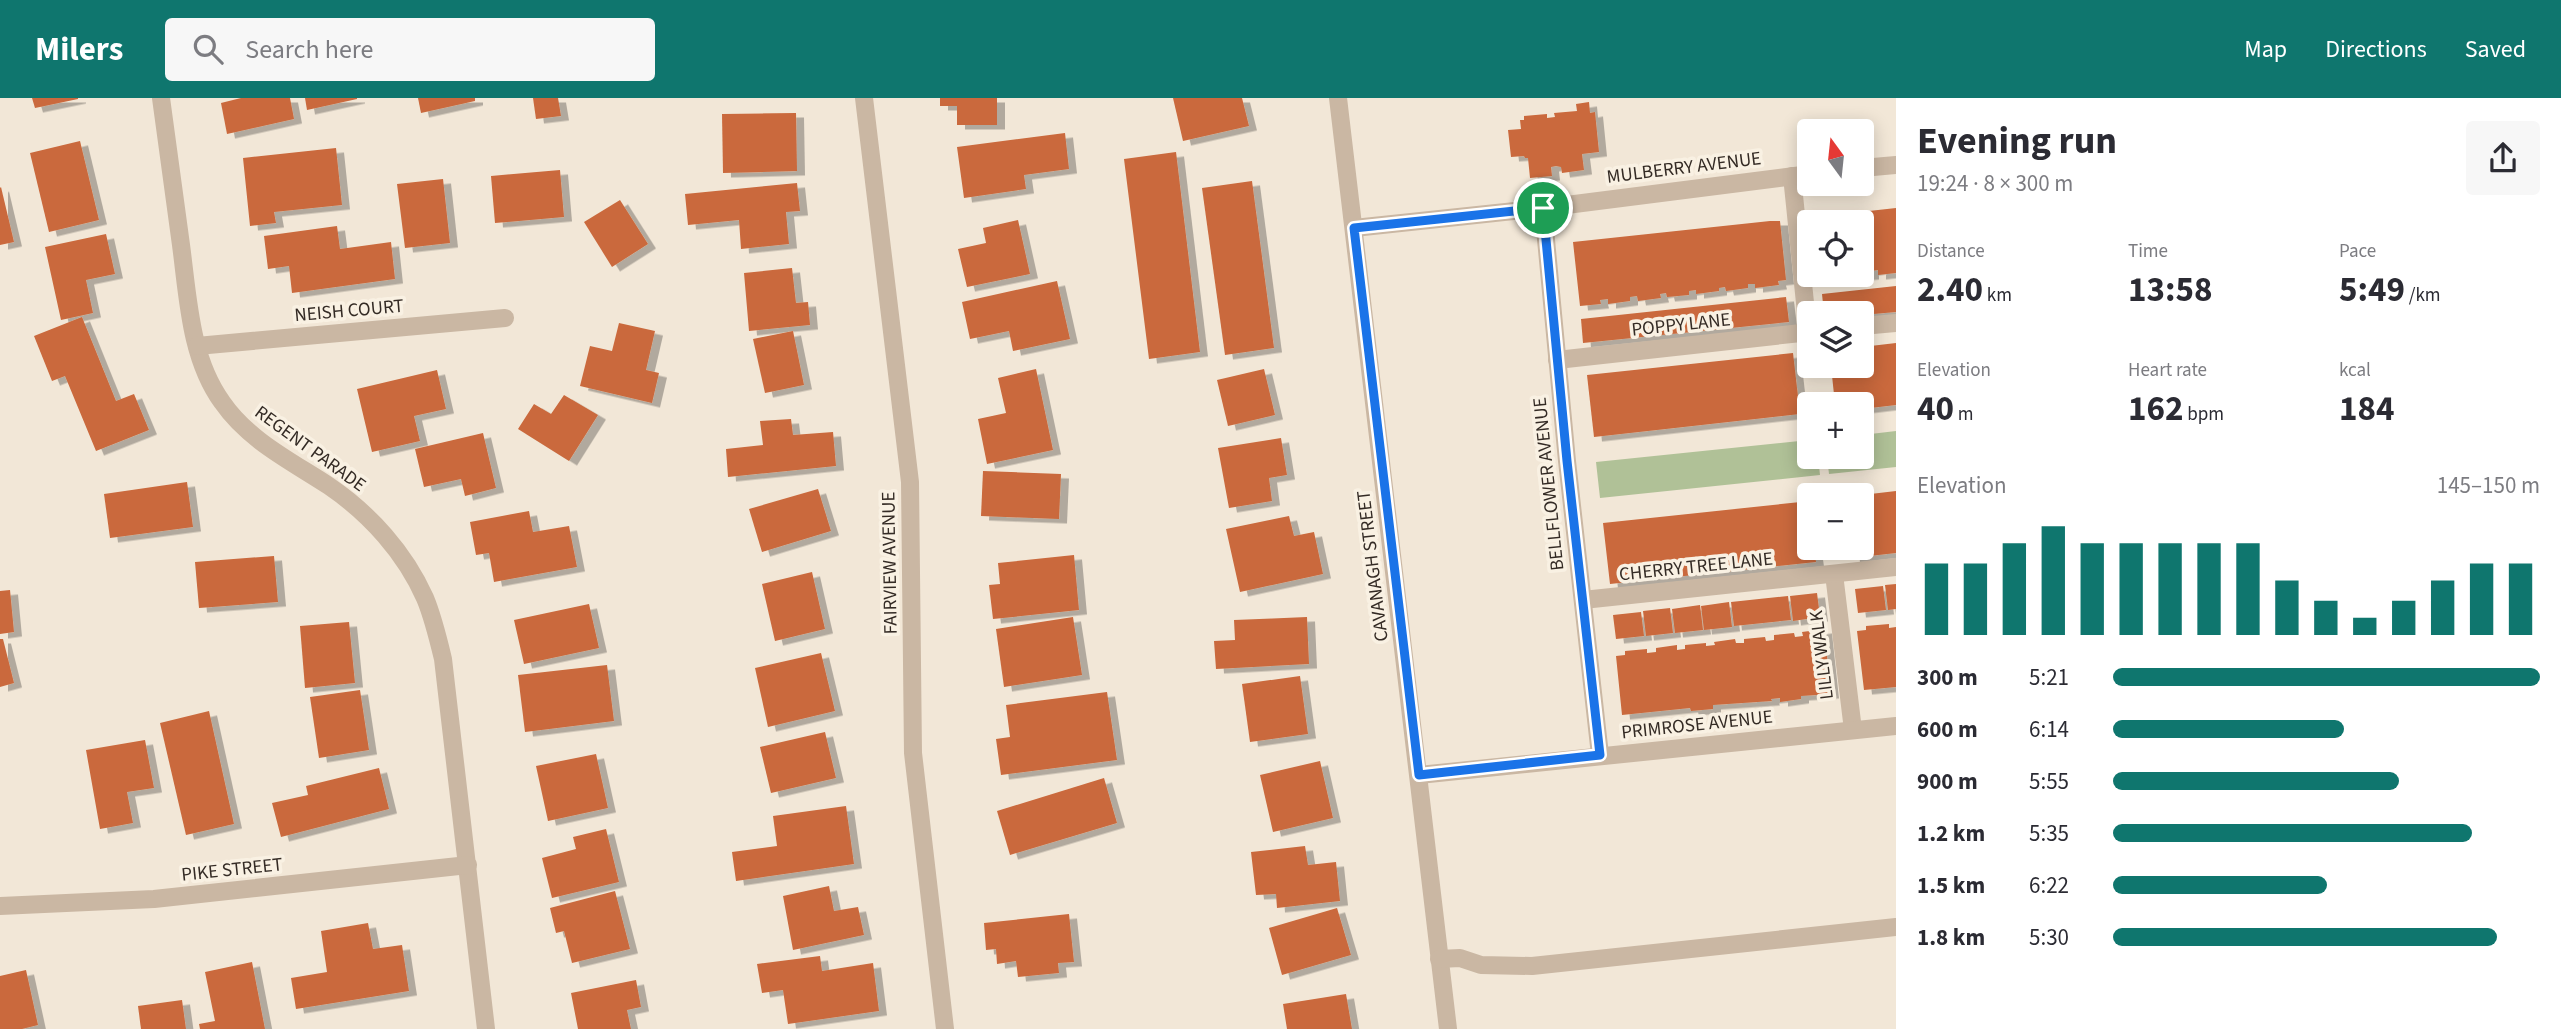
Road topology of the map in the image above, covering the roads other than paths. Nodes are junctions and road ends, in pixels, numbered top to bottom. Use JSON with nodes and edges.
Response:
{"nodes":[{"id":1,"x":161,"y":98,"type":"edge"},
{"id":2,"x":864,"y":98,"type":"edge"},
{"id":3,"x":1338,"y":98,"type":"edge"},
{"id":4,"x":1896,"y":165,"type":"edge"},
{"id":5,"x":1874,"y":167,"type":"edge"},
{"id":6,"x":1797,"y":176,"type":"edge"},
{"id":7,"x":1802,"y":196,"type":"edge"},
{"id":8,"x":1543,"y":208,"type":"junction"},
{"id":9,"x":1354,"y":228,"type":"junction"},
{"id":10,"x":1807,"y":301,"type":"edge"},
{"id":11,"x":505,"y":318,"type":"dead end"},
{"id":12,"x":1896,"y":323,"type":"edge"},
{"id":13,"x":1874,"y":325,"type":"edge"},
{"id":14,"x":1797,"y":333,"type":"edge"},
{"id":15,"x":197,"y":346,"type":"junction"},
{"id":16,"x":1557,"y":359,"type":"junction"},
{"id":17,"x":1896,"y":567,"type":"edge"},
{"id":18,"x":1834,"y":574,"type":"junction"},
{"id":19,"x":1583,"y":600,"type":"junction"},
{"id":20,"x":1896,"y":726,"type":"edge"},
{"id":21,"x":1853,"y":730,"type":"junction"},
{"id":22,"x":1600,"y":755,"type":"junction"},
{"id":23,"x":1419,"y":775,"type":"junction"},
{"id":24,"x":468,"y":865,"type":"junction"},
{"id":25,"x":0,"y":906,"type":"edge"},
{"id":26,"x":1896,"y":927,"type":"edge"},
{"id":27,"x":1439,"y":959,"type":"junction"},
{"id":28,"x":486,"y":1029,"type":"edge"},
{"id":29,"x":945,"y":1029,"type":"edge"},
{"id":30,"x":1448,"y":1029,"type":"edge"}],
"edges":[{"from":1,"to":15,"type":"street","name":"REGENT PARADE"},
{"from":2,"to":29,"type":"street","name":"FAIRVIEW AVENUE"},
{"from":3,"to":9,"type":"street","name":"CAVANAGH STREET"},
{"from":4,"to":5,"type":"street"},
{"from":6,"to":8,"type":"street","name":"MULBERRY AVENUE"},
{"from":7,"to":10,"type":"street"},
{"from":8,"to":9,"type":"street","name":"MULBERRY AVENUE"},
{"from":8,"to":16,"type":"street","name":"BELLFLOWER AVENUE"},
{"from":9,"to":23,"type":"street","name":"CAVANAGH STREET"},
{"from":11,"to":15,"type":"street","name":"NEISH COURT"},
{"from":12,"to":13,"type":"street"},
{"from":14,"to":16,"type":"street","name":"POPPY LANE"},
{"from":15,"to":24,"type":"street","name":"REGENT PARADE"},
{"from":16,"to":19,"type":"street","name":"BELLFLOWER AVENUE"},
{"from":17,"to":18,"type":"street","name":"CHERRY TREE LANE"},
{"from":18,"to":19,"type":"street","name":"CHERRY TREE LANE"},
{"from":18,"to":21,"type":"street","name":"LILLY WALK"},
{"from":19,"to":22,"type":"street","name":"BELLFLOWER AVENUE"},
{"from":20,"to":21,"type":"street","name":"PRIMROSE AVENUE"},
{"from":21,"to":22,"type":"street","name":"PRIMROSE AVENUE"},
{"from":22,"to":23,"type":"street","name":"PRIMROSE AVENUE"},
{"from":23,"to":27,"type":"street","name":"CAVANAGH STREET"},
{"from":24,"to":25,"type":"street","name":"PIKE STREET"},
{"from":24,"to":28,"type":"street","name":"REGENT PARADE"},
{"from":26,"to":27,"type":"street"},
{"from":27,"to":30,"type":"street","name":"CAVANAGH STREET"}]}
